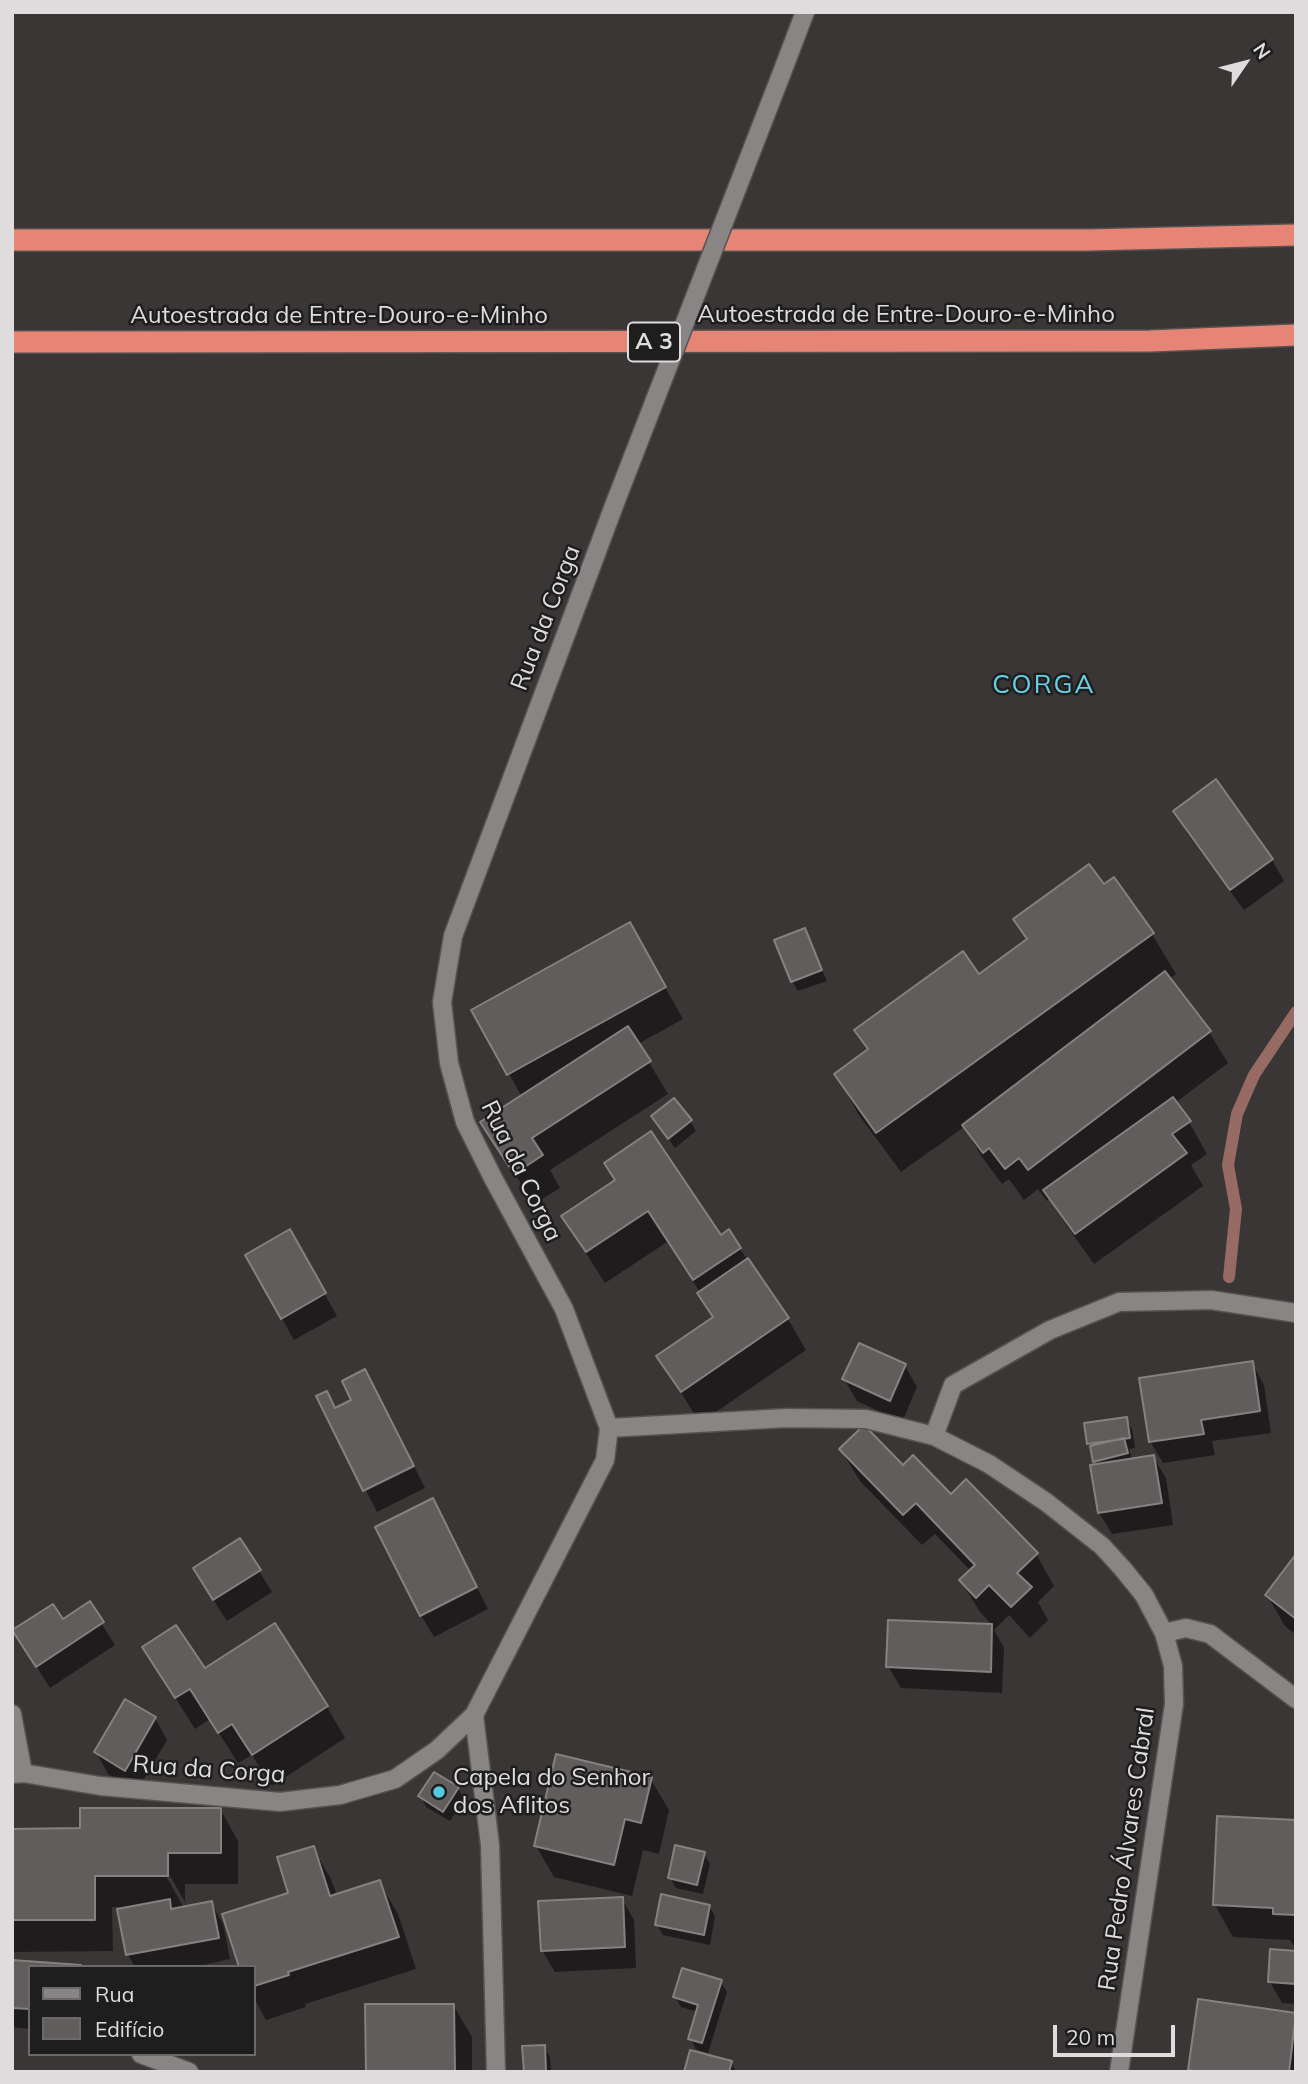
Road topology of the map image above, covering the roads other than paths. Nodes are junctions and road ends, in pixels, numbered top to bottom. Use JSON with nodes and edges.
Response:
{"nodes":[{"id":1,"x":805,"y":12,"type":"edge"},
{"id":2,"x":1296,"y":235,"type":"edge"},
{"id":3,"x":12,"y":240,"type":"edge"},
{"id":4,"x":1296,"y":335,"type":"edge"},
{"id":5,"x":12,"y":342,"type":"edge"},
{"id":6,"x":1296,"y":1313,"type":"edge"},
{"id":7,"x":609,"y":1428,"type":"junction"},
{"id":8,"x":934,"y":1436,"type":"junction"},
{"id":9,"x":1164,"y":1633,"type":"junction"},
{"id":10,"x":1296,"y":1699,"type":"edge"},
{"id":11,"x":12,"y":1714,"type":"edge"},
{"id":12,"x":474,"y":1714,"type":"junction"},
{"id":13,"x":18,"y":1773,"type":"edge"},
{"id":14,"x":146,"y":2056,"type":"edge"},
{"id":15,"x":189,"y":2072,"type":"edge"},
{"id":16,"x":496,"y":2072,"type":"edge"},
{"id":17,"x":1119,"y":2072,"type":"edge"}],
"edges":[{"from":1,"to":7,"type":"street","name":"Rua da Corga","bridge":true},
{"from":2,"to":3,"type":"highway"},
{"from":4,"to":5,"type":"highway","name":"Autoestrada de Entre-Douro-e-Minho","number":"A 3"},
{"from":6,"to":8,"type":"street"},
{"from":7,"to":8,"type":"street","name":"Rua Pedro Álvares Cabral"},
{"from":7,"to":12,"type":"street","name":"Rua da Corga"},
{"from":8,"to":9,"type":"street","name":"Rua Pedro Álvares Cabral"},
{"from":9,"to":10,"type":"street"},
{"from":9,"to":17,"type":"street","name":"Rua Pedro Álvares Cabral"},
{"from":11,"to":13,"type":"street"},
{"from":12,"to":13,"type":"street","name":"Rua da Corga"},
{"from":12,"to":16,"type":"street"},
{"from":14,"to":15,"type":"street"}]}
